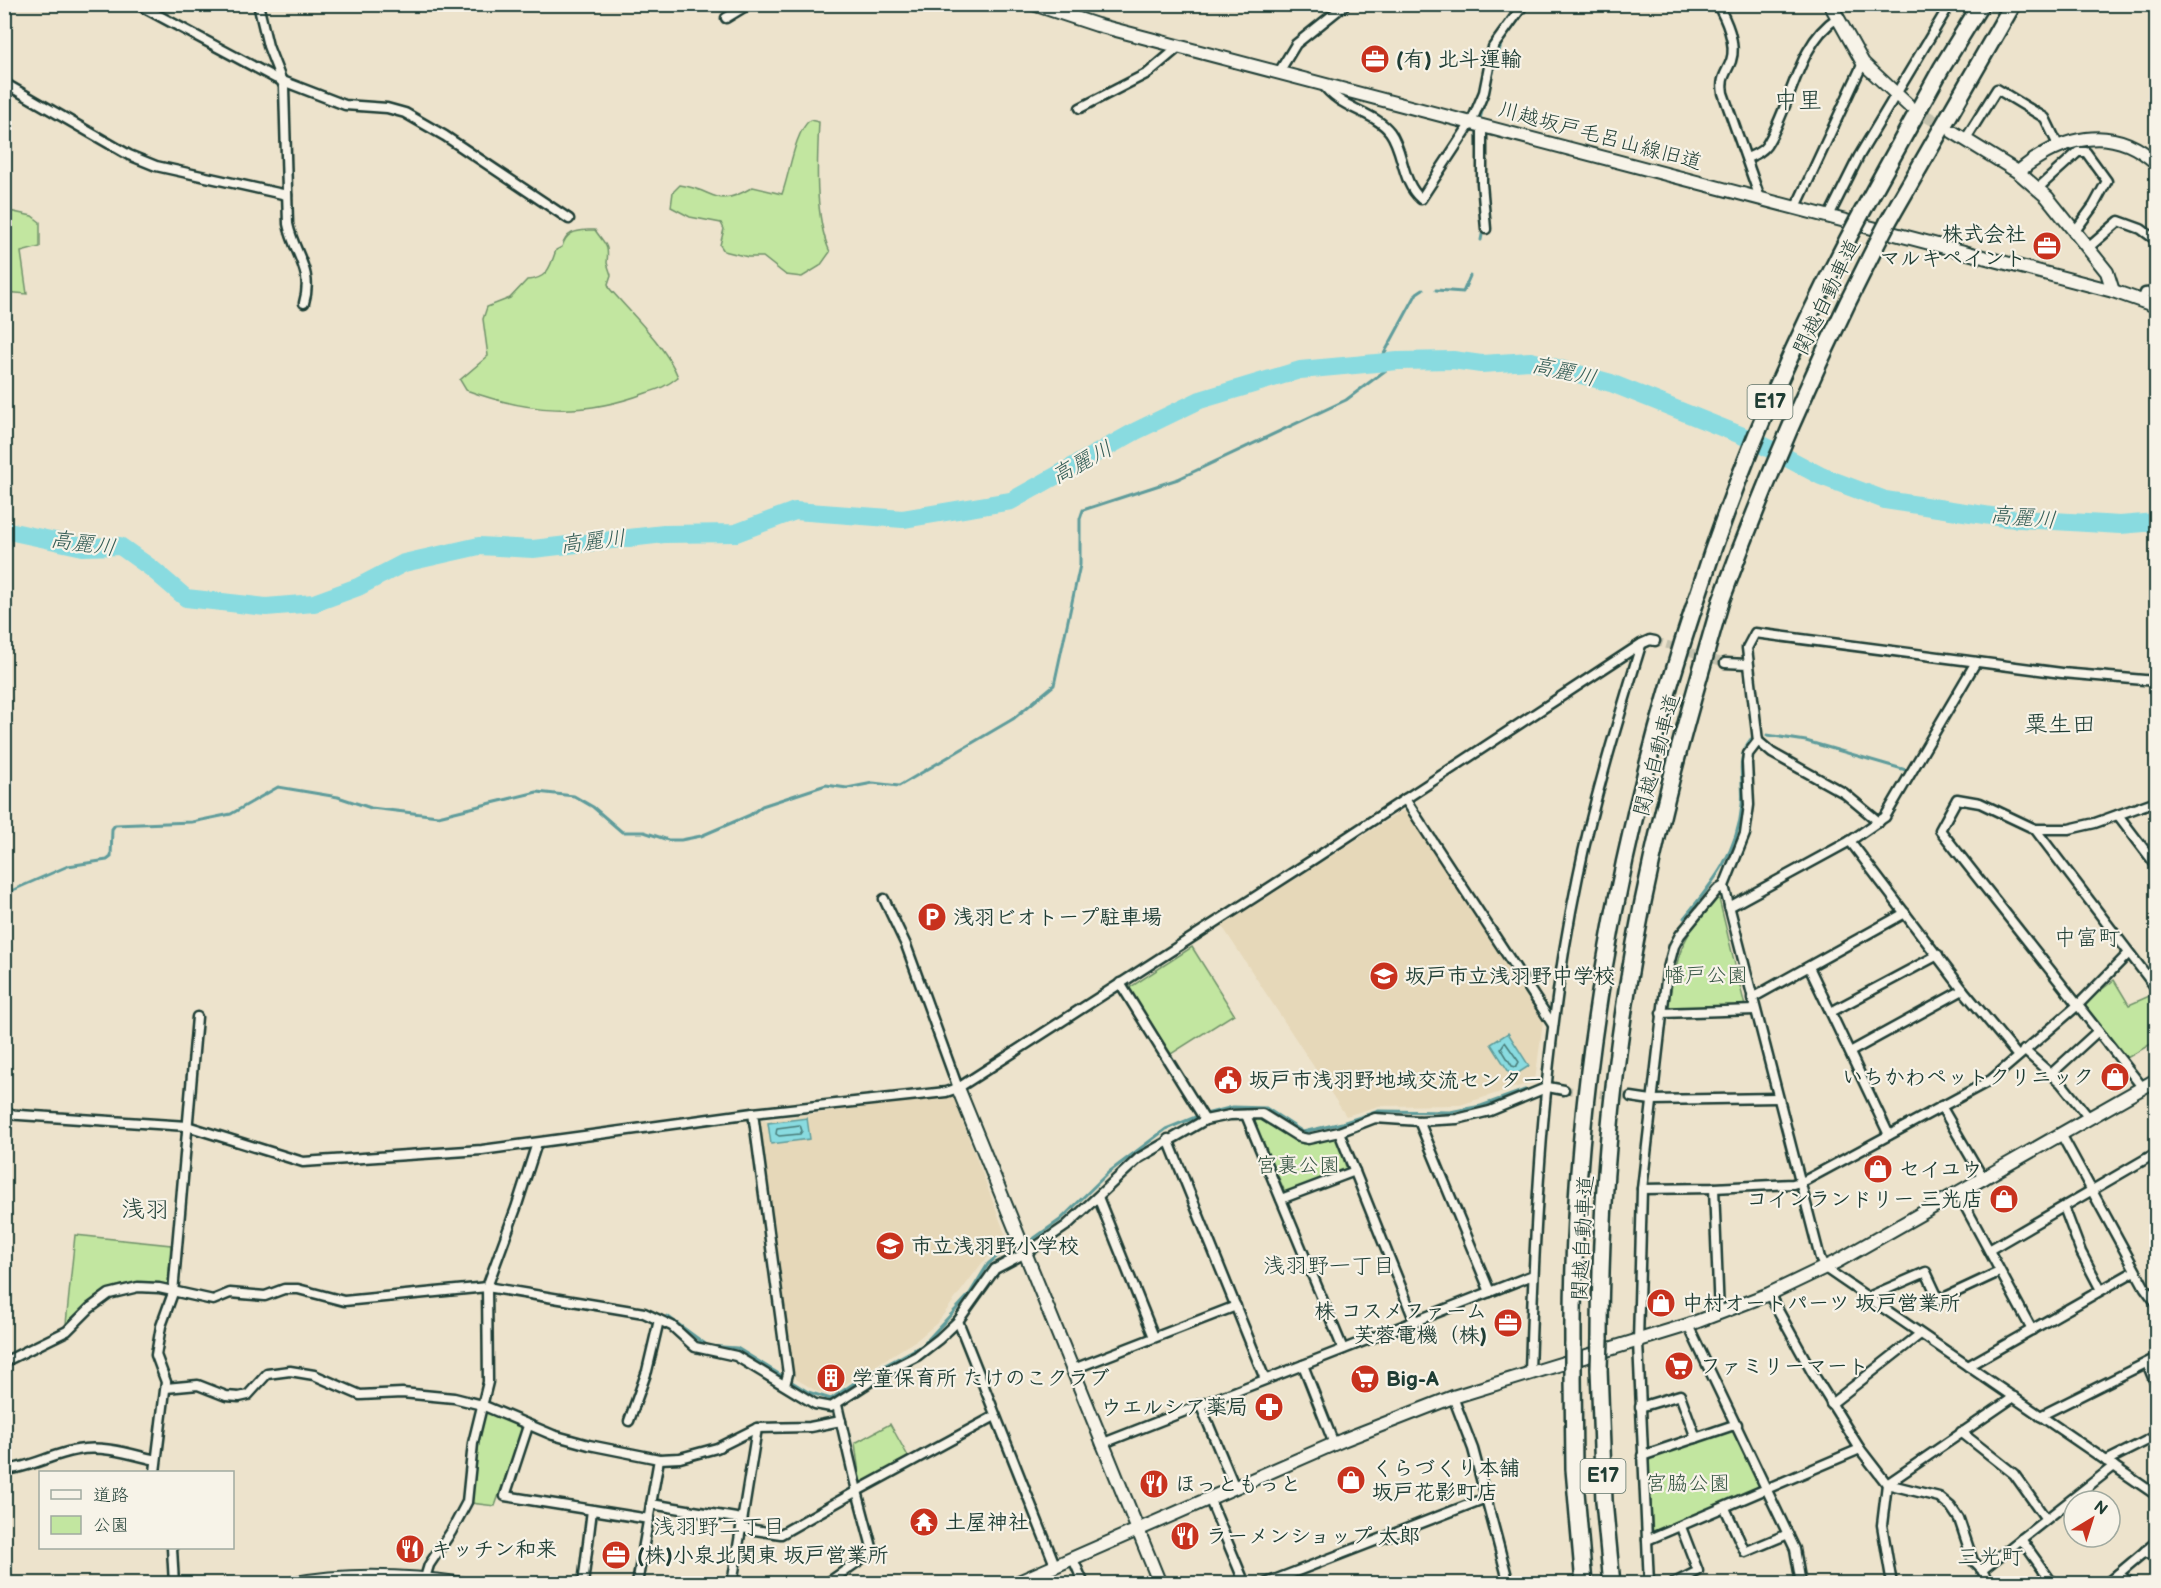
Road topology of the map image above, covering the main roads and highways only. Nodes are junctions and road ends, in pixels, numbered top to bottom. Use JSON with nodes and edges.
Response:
{"nodes":[{"id":1,"x":1981,"y":4,"type":"edge"},
{"id":2,"x":2013,"y":4,"type":"edge"},
{"id":3,"x":1584,"y":1584,"type":"edge"},
{"id":4,"x":1612,"y":1584,"type":"edge"}],
"edges":[{"from":1,"to":3,"type":"highway","name":"関越自動車道","number":"E17","bridge":true},
{"from":2,"to":4,"type":"highway","name":"関越自動車道","number":"E17","bridge":true}]}
